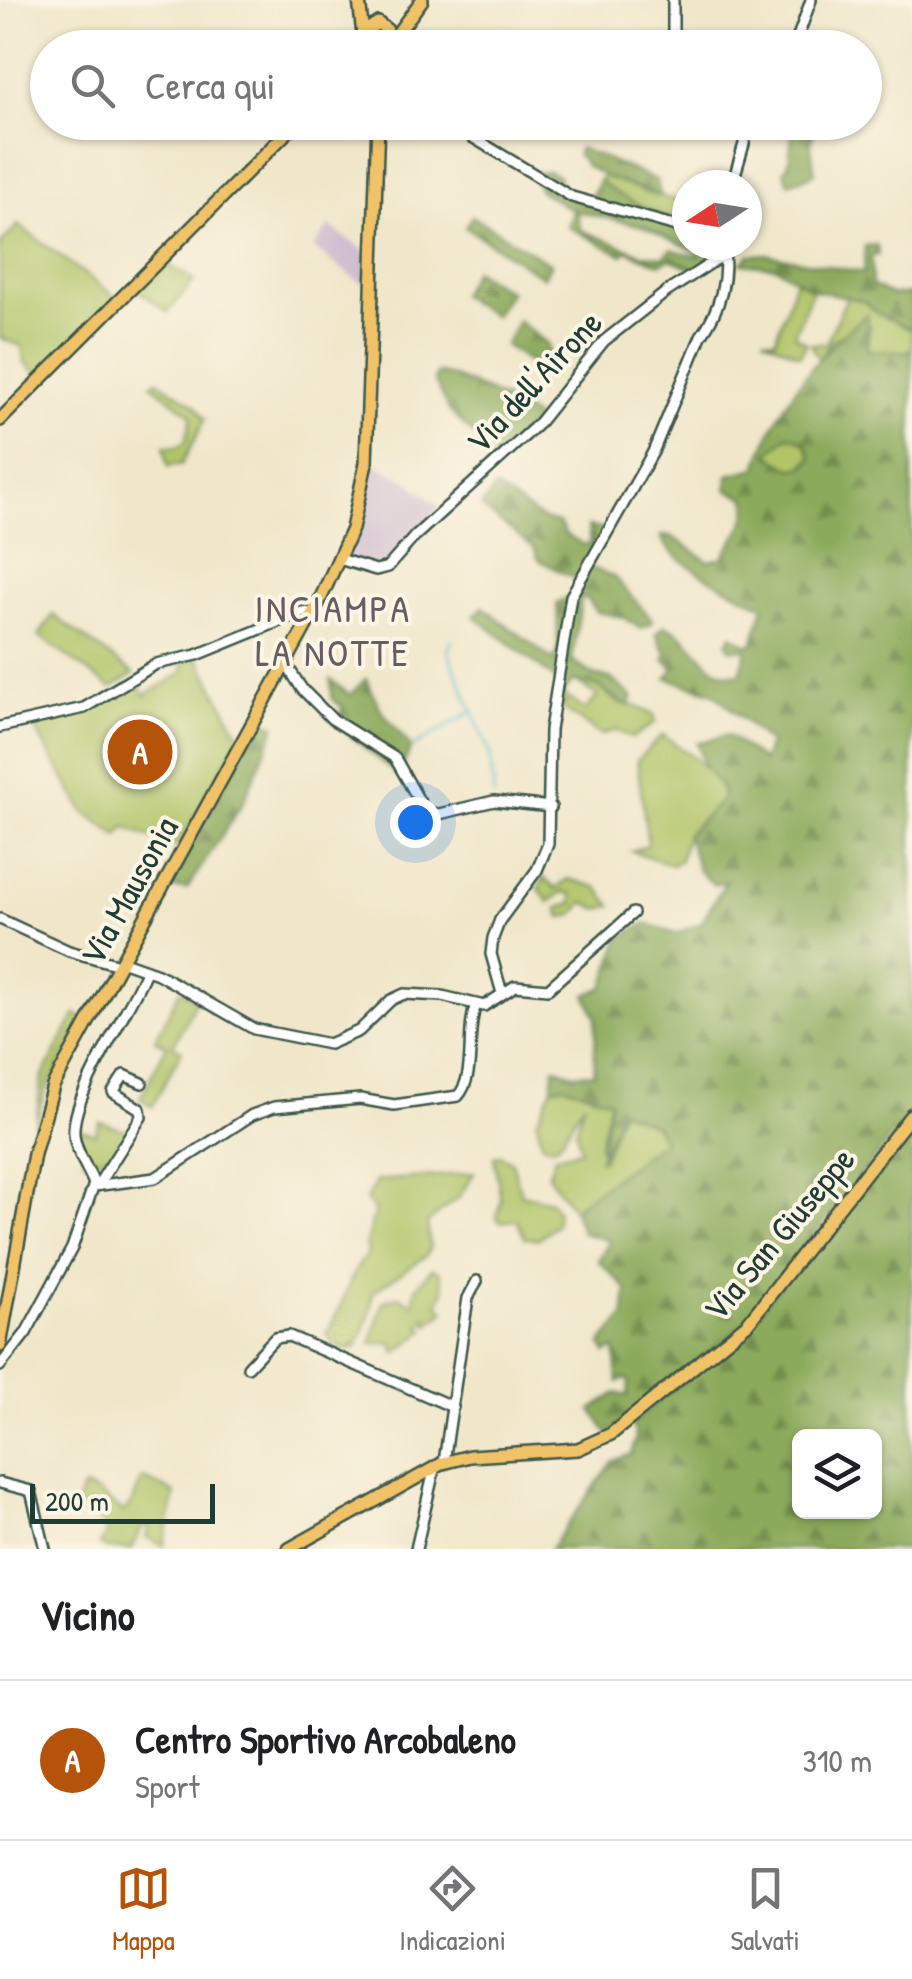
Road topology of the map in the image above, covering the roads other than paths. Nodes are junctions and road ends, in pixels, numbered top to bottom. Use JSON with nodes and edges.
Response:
{"nodes":[{"id":1,"x":361,"y":0,"type":"edge"},
{"id":2,"x":422,"y":0,"type":"edge"},
{"id":3,"x":673,"y":0,"type":"edge"},
{"id":4,"x":811,"y":0,"type":"edge"},
{"id":5,"x":412,"y":10,"type":"junction"},
{"id":6,"x":379,"y":23,"type":"junction"},
{"id":7,"x":362,"y":30,"type":"edge"},
{"id":8,"x":373,"y":30,"type":"edge"},
{"id":9,"x":388,"y":30,"type":"edge"},
{"id":10,"x":399,"y":30,"type":"edge"},
{"id":11,"x":674,"y":30,"type":"edge"},
{"id":12,"x":800,"y":30,"type":"edge"},
{"id":13,"x":280,"y":140,"type":"edge"},
{"id":14,"x":377,"y":140,"type":"edge"},
{"id":15,"x":477,"y":140,"type":"edge"},
{"id":16,"x":744,"y":140,"type":"edge"},
{"id":17,"x":736,"y":170,"type":"edge"},
{"id":18,"x":672,"y":225,"type":"edge"},
{"id":19,"x":711,"y":260,"type":"edge"},
{"id":20,"x":725,"y":260,"type":"edge"},
{"id":21,"x":0,"y":420,"type":"edge"},
{"id":22,"x":340,"y":560,"type":"junction"},
{"id":23,"x":313,"y":613,"type":"junction"},
{"id":24,"x":286,"y":664,"type":"junction"},
{"id":25,"x":0,"y":727,"type":"edge"},
{"id":26,"x":551,"y":807,"type":"junction"},
{"id":27,"x":633,"y":913,"type":"dead end"},
{"id":28,"x":0,"y":919,"type":"edge"},
{"id":29,"x":120,"y":963,"type":"junction"},
{"id":30,"x":146,"y":971,"type":"junction"},
{"id":31,"x":502,"y":993,"type":"junction"},
{"id":32,"x":476,"y":1005,"type":"junction"},
{"id":33,"x":142,"y":1083,"type":"dead end"},
{"id":34,"x":912,"y":1114,"type":"edge"},
{"id":35,"x":96,"y":1185,"type":"junction"},
{"id":36,"x":477,"y":1281,"type":"dead end"},
{"id":37,"x":0,"y":1346,"type":"edge"},
{"id":38,"x":0,"y":1366,"type":"edge"},
{"id":39,"x":248,"y":1367,"type":"dead end"},
{"id":40,"x":453,"y":1407,"type":"junction"},
{"id":41,"x":440,"y":1464,"type":"junction"},
{"id":42,"x":0,"y":1482,"type":"edge"},
{"id":43,"x":46,"y":1549,"type":"edge"},
{"id":44,"x":289,"y":1549,"type":"edge"},
{"id":45,"x":416,"y":1549,"type":"edge"}],
"edges":[{"from":1,"to":6,"type":"main road"},
{"from":1,"to":7,"type":"main road"},
{"from":2,"to":5,"type":"main road"},
{"from":3,"to":11,"type":"street"},
{"from":4,"to":12,"type":"street"},
{"from":5,"to":6,"type":"main road"},
{"from":5,"to":10,"type":"main road"},
{"from":6,"to":8,"type":"main road"},
{"from":6,"to":9,"type":"main road"},
{"from":13,"to":21,"type":"main road"},
{"from":14,"to":22,"type":"main road","name":"Via Mausonia"},
{"from":15,"to":18,"type":"street"},
{"from":16,"to":17,"type":"street"},
{"from":19,"to":22,"type":"street","name":"Via dell'Airone"},
{"from":20,"to":26,"type":"street"},
{"from":22,"to":23,"type":"main road","name":"Via Mausonia"},
{"from":23,"to":24,"type":"main road","name":"Via Mausonia"},
{"from":23,"to":25,"type":"street"},
{"from":24,"to":26,"type":"street"},
{"from":24,"to":29,"type":"main road","name":"Via Mausonia"},
{"from":26,"to":31,"type":"street"},
{"from":27,"to":31,"type":"street"},
{"from":28,"to":29,"type":"street"},
{"from":29,"to":30,"type":"street"},
{"from":29,"to":37,"type":"main road","name":"Via Mausonia"},
{"from":30,"to":32,"type":"street"},
{"from":30,"to":35,"type":"street"},
{"from":31,"to":32,"type":"street"},
{"from":32,"to":35,"type":"street"},
{"from":33,"to":35,"type":"street"},
{"from":34,"to":41,"type":"main road","name":"Via San Giuseppe"},
{"from":35,"to":38,"type":"street"},
{"from":36,"to":40,"type":"street"},
{"from":39,"to":40,"type":"street"},
{"from":40,"to":41,"type":"street"},
{"from":41,"to":44,"type":"main road","name":"Via San Giuseppe"},
{"from":41,"to":45,"type":"street"},
{"from":42,"to":43,"type":"street"}]}
